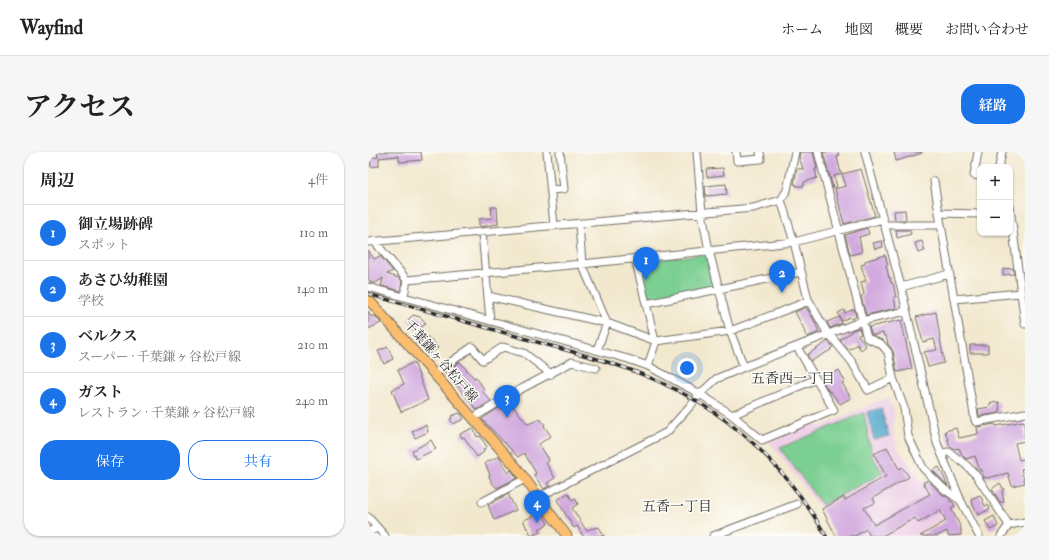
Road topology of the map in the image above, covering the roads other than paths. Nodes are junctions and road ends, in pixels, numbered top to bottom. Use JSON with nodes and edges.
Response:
{"nodes":[{"id":1,"x":547,"y":152,"type":"edge"},
{"id":2,"x":560,"y":152,"type":"edge"},
{"id":3,"x":697,"y":152,"type":"edge"},
{"id":4,"x":736,"y":152,"type":"edge"},
{"id":5,"x":760,"y":152,"type":"edge"},
{"id":6,"x":795,"y":152,"type":"edge"},
{"id":7,"x":818,"y":152,"type":"edge"},
{"id":8,"x":865,"y":152,"type":"edge"},
{"id":9,"x":978,"y":152,"type":"edge"},
{"id":10,"x":1002,"y":152,"type":"edge"},
{"id":11,"x":1000,"y":164,"type":"edge"},
{"id":12,"x":977,"y":176,"type":"edge"},
{"id":13,"x":934,"y":181,"type":"dead end"},
{"id":14,"x":551,"y":190,"type":"junction"},
{"id":15,"x":781,"y":200,"type":"junction"},
{"id":16,"x":702,"y":213,"type":"junction"},
{"id":17,"x":939,"y":213,"type":"junction"},
{"id":18,"x":977,"y":214,"type":"edge"},
{"id":19,"x":884,"y":222,"type":"junction"},
{"id":20,"x":579,"y":224,"type":"junction"},
{"id":21,"x":941,"y":225,"type":"junction"},
{"id":22,"x":554,"y":226,"type":"junction"},
{"id":23,"x":838,"y":231,"type":"junction"},
{"id":24,"x":1013,"y":231,"type":"edge"},
{"id":25,"x":482,"y":232,"type":"junction"},
{"id":26,"x":371,"y":242,"type":"edge"},
{"id":27,"x":794,"y":242,"type":"junction"},
{"id":28,"x":709,"y":251,"type":"junction"},
{"id":29,"x":635,"y":258,"type":"junction"},
{"id":30,"x":582,"y":264,"type":"junction"},
{"id":31,"x":486,"y":272,"type":"junction"},
{"id":32,"x":801,"y":272,"type":"junction"},
{"id":33,"x":949,"y":274,"type":"junction"},
{"id":34,"x":408,"y":280,"type":"junction"},
{"id":35,"x":368,"y":287,"type":"edge"},
{"id":36,"x":901,"y":287,"type":"junction"},
{"id":37,"x":718,"y":289,"type":"junction"},
{"id":38,"x":1021,"y":293,"type":"junction"},
{"id":39,"x":404,"y":296,"type":"junction"},
{"id":40,"x":488,"y":296,"type":"junction"},
{"id":41,"x":368,"y":299,"type":"edge"},
{"id":42,"x":954,"y":300,"type":"junction"},
{"id":43,"x":809,"y":301,"type":"junction"},
{"id":44,"x":646,"y":304,"type":"junction"},
{"id":45,"x":906,"y":311,"type":"junction"},
{"id":46,"x":490,"y":320,"type":"junction"},
{"id":47,"x":862,"y":321,"type":"junction"},
{"id":48,"x":607,"y":323,"type":"junction"},
{"id":49,"x":1025,"y":324,"type":"edge"},
{"id":50,"x":730,"y":331,"type":"junction"},
{"id":51,"x":828,"y":334,"type":"junction"},
{"id":52,"x":656,"y":341,"type":"junction"},
{"id":53,"x":797,"y":347,"type":"junction"},
{"id":54,"x":597,"y":350,"type":"junction"},
{"id":55,"x":648,"y":366,"type":"junction"},
{"id":56,"x":744,"y":367,"type":"junction"},
{"id":57,"x":596,"y":368,"type":"dead end"},
{"id":58,"x":434,"y":374,"type":"junction"},
{"id":59,"x":550,"y":374,"type":"junction"},
{"id":60,"x":893,"y":378,"type":"junction"},
{"id":61,"x":816,"y":379,"type":"junction"},
{"id":62,"x":700,"y":394,"type":"junction"},
{"id":63,"x":1025,"y":413,"type":"edge"},
{"id":64,"x":732,"y":415,"type":"junction"},
{"id":65,"x":473,"y":418,"type":"junction"},
{"id":66,"x":941,"y":453,"type":"junction"},
{"id":67,"x":525,"y":479,"type":"junction"},
{"id":68,"x":539,"y":497,"type":"junction"},
{"id":69,"x":961,"y":501,"type":"junction"},
{"id":70,"x":482,"y":502,"type":"dead end"},
{"id":71,"x":797,"y":504,"type":"dead end"},
{"id":72,"x":368,"y":517,"type":"edge"},
{"id":73,"x":1025,"y":522,"type":"edge"},
{"id":74,"x":1009,"y":525,"type":"junction"},
{"id":75,"x":377,"y":528,"type":"junction"},
{"id":76,"x":368,"y":532,"type":"edge"},
{"id":77,"x":384,"y":536,"type":"edge"},
{"id":78,"x":567,"y":536,"type":"edge"},
{"id":79,"x":713,"y":536,"type":"edge"},
{"id":80,"x":979,"y":536,"type":"edge"},
{"id":81,"x":1001,"y":536,"type":"edge"}],
"edges":[{"from":1,"to":14,"type":"street"},
{"from":2,"to":14,"type":"street"},
{"from":3,"to":16,"type":"street"},
{"from":4,"to":5,"type":"street"},
{"from":6,"to":15,"type":"street"},
{"from":7,"to":23,"type":"street"},
{"from":8,"to":19,"type":"street"},
{"from":9,"to":12,"type":"street"},
{"from":10,"to":11,"type":"street"},
{"from":13,"to":17,"type":"street"},
{"from":14,"to":22,"type":"street"},
{"from":15,"to":16,"type":"street"},
{"from":15,"to":27,"type":"street"},
{"from":16,"to":20,"type":"street"},
{"from":16,"to":28,"type":"street"},
{"from":17,"to":18,"type":"street"},
{"from":17,"to":21,"type":"street"},
{"from":19,"to":21,"type":"street"},
{"from":19,"to":23,"type":"street"},
{"from":19,"to":36,"type":"street"},
{"from":20,"to":22,"type":"street"},
{"from":20,"to":30,"type":"street"},
{"from":21,"to":33,"type":"street"},
{"from":22,"to":25,"type":"street"},
{"from":23,"to":27,"type":"street"},
{"from":23,"to":47,"type":"street"},
{"from":24,"to":38,"type":"street"},
{"from":25,"to":26,"type":"street"},
{"from":25,"to":31,"type":"street"},
{"from":26,"to":34,"type":"street"},
{"from":27,"to":28,"type":"street"},
{"from":27,"to":32,"type":"street"},
{"from":28,"to":29,"type":"street"},
{"from":28,"to":37,"type":"street"},
{"from":29,"to":30,"type":"street"},
{"from":29,"to":44,"type":"street"},
{"from":30,"to":31,"type":"street"},
{"from":30,"to":48,"type":"street"},
{"from":31,"to":34,"type":"street"},
{"from":31,"to":40,"type":"street"},
{"from":32,"to":37,"type":"street"},
{"from":32,"to":43,"type":"street"},
{"from":33,"to":36,"type":"street"},
{"from":33,"to":42,"type":"street"},
{"from":34,"to":39,"type":"street"},
{"from":35,"to":39,"type":"street"},
{"from":36,"to":45,"type":"street"},
{"from":37,"to":44,"type":"street"},
{"from":37,"to":50,"type":"street"},
{"from":38,"to":42,"type":"street"},
{"from":38,"to":49,"type":"street"},
{"from":39,"to":46,"type":"street"},
{"from":40,"to":46,"type":"street"},
{"from":40,"to":48,"type":"street"},
{"from":41,"to":58,"type":"main road","name":"千葉鎌ヶ谷松戸線"},
{"from":42,"to":63,"type":"street"},
{"from":43,"to":50,"type":"street"},
{"from":43,"to":51,"type":"street"},
{"from":44,"to":52,"type":"street"},
{"from":45,"to":47,"type":"street"},
{"from":45,"to":66,"type":"street"},
{"from":46,"to":54,"type":"street"},
{"from":47,"to":51,"type":"street"},
{"from":47,"to":60,"type":"street"},
{"from":48,"to":52,"type":"street"},
{"from":48,"to":54,"type":"street"},
{"from":50,"to":52,"type":"street"},
{"from":50,"to":56,"type":"street"},
{"from":51,"to":53,"type":"street"},
{"from":51,"to":60,"type":"street"},
{"from":52,"to":55,"type":"street"},
{"from":53,"to":56,"type":"street"},
{"from":53,"to":61,"type":"street"},
{"from":54,"to":55,"type":"street"},
{"from":55,"to":62,"type":"street"},
{"from":56,"to":62,"type":"street"},
{"from":57,"to":59,"type":"street"},
{"from":58,"to":59,"type":"street"},
{"from":58,"to":65,"type":"main road","name":"千葉鎌ヶ谷松戸線"},
{"from":59,"to":65,"type":"street"},
{"from":60,"to":69,"type":"street"},
{"from":61,"to":64,"type":"street"},
{"from":61,"to":64,"type":"street"},
{"from":62,"to":64,"type":"street"},
{"from":62,"to":68,"type":"street"},
{"from":65,"to":67,"type":"main road","name":"千葉鎌ヶ谷松戸線"},
{"from":66,"to":69,"type":"street"},
{"from":66,"to":74,"type":"street"},
{"from":67,"to":68,"type":"main road","name":"千葉鎌ヶ谷松戸線"},
{"from":67,"to":70,"type":"street"},
{"from":68,"to":78,"type":"main road","name":"千葉鎌ヶ谷松戸線"},
{"from":69,"to":80,"type":"street"},
{"from":71,"to":79,"type":"street"},
{"from":72,"to":75,"type":"street"},
{"from":73,"to":74,"type":"street"},
{"from":74,"to":81,"type":"street"},
{"from":75,"to":76,"type":"street"},
{"from":75,"to":77,"type":"street"}]}
